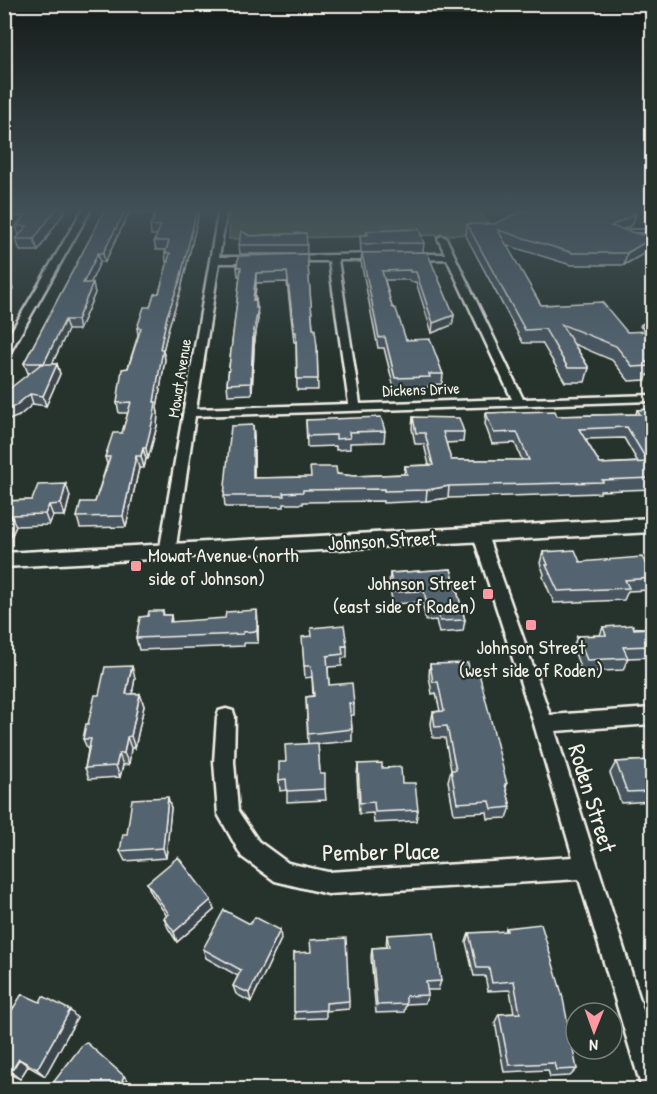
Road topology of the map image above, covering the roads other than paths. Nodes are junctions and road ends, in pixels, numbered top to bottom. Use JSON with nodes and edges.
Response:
{"nodes":[{"id":1,"x":58,"y":260,"type":"edge"},
{"id":2,"x":216,"y":260,"type":"edge"},
{"id":3,"x":333,"y":260,"type":"edge"},
{"id":4,"x":452,"y":260,"type":"edge"},
{"id":5,"x":4,"y":354,"type":"edge"},
{"id":6,"x":652,"y":398,"type":"edge"},
{"id":7,"x":519,"y":402,"type":"junction"},
{"id":8,"x":355,"y":407,"type":"junction"},
{"id":9,"x":190,"y":413,"type":"junction"},
{"id":10,"x":652,"y":525,"type":"edge"},
{"id":11,"x":480,"y":535,"type":"junction"},
{"id":12,"x":167,"y":553,"type":"junction"},
{"id":13,"x":4,"y":560,"type":"edge"},
{"id":14,"x":652,"y":716,"type":"edge"},
{"id":15,"x":226,"y":717,"type":"dead end"},
{"id":16,"x":543,"y":724,"type":"junction"},
{"id":17,"x":588,"y":867,"type":"junction"},
{"id":18,"x":652,"y":1078,"type":"edge"}],
"edges":[{"from":1,"to":5,"type":"street"},
{"from":2,"to":9,"type":"street","name":"Mowat Avenue"},
{"from":3,"to":8,"type":"street"},
{"from":4,"to":7,"type":"street"},
{"from":6,"to":7,"type":"street","name":"Dickens Drive"},
{"from":7,"to":8,"type":"street","name":"Dickens Drive"},
{"from":8,"to":9,"type":"street","name":"Dickens Drive"},
{"from":9,"to":12,"type":"street","name":"Mowat Avenue"},
{"from":10,"to":11,"type":"main road","name":"Johnson Street"},
{"from":11,"to":12,"type":"main road","name":"Johnson Street"},
{"from":11,"to":16,"type":"street","name":"Roden Street"},
{"from":12,"to":13,"type":"main road","name":"Johnson Street"},
{"from":14,"to":16,"type":"street"},
{"from":15,"to":17,"type":"street","name":"Pember Place"},
{"from":16,"to":17,"type":"street","name":"Roden Street"},
{"from":17,"to":18,"type":"street","name":"Roden Street"}]}
